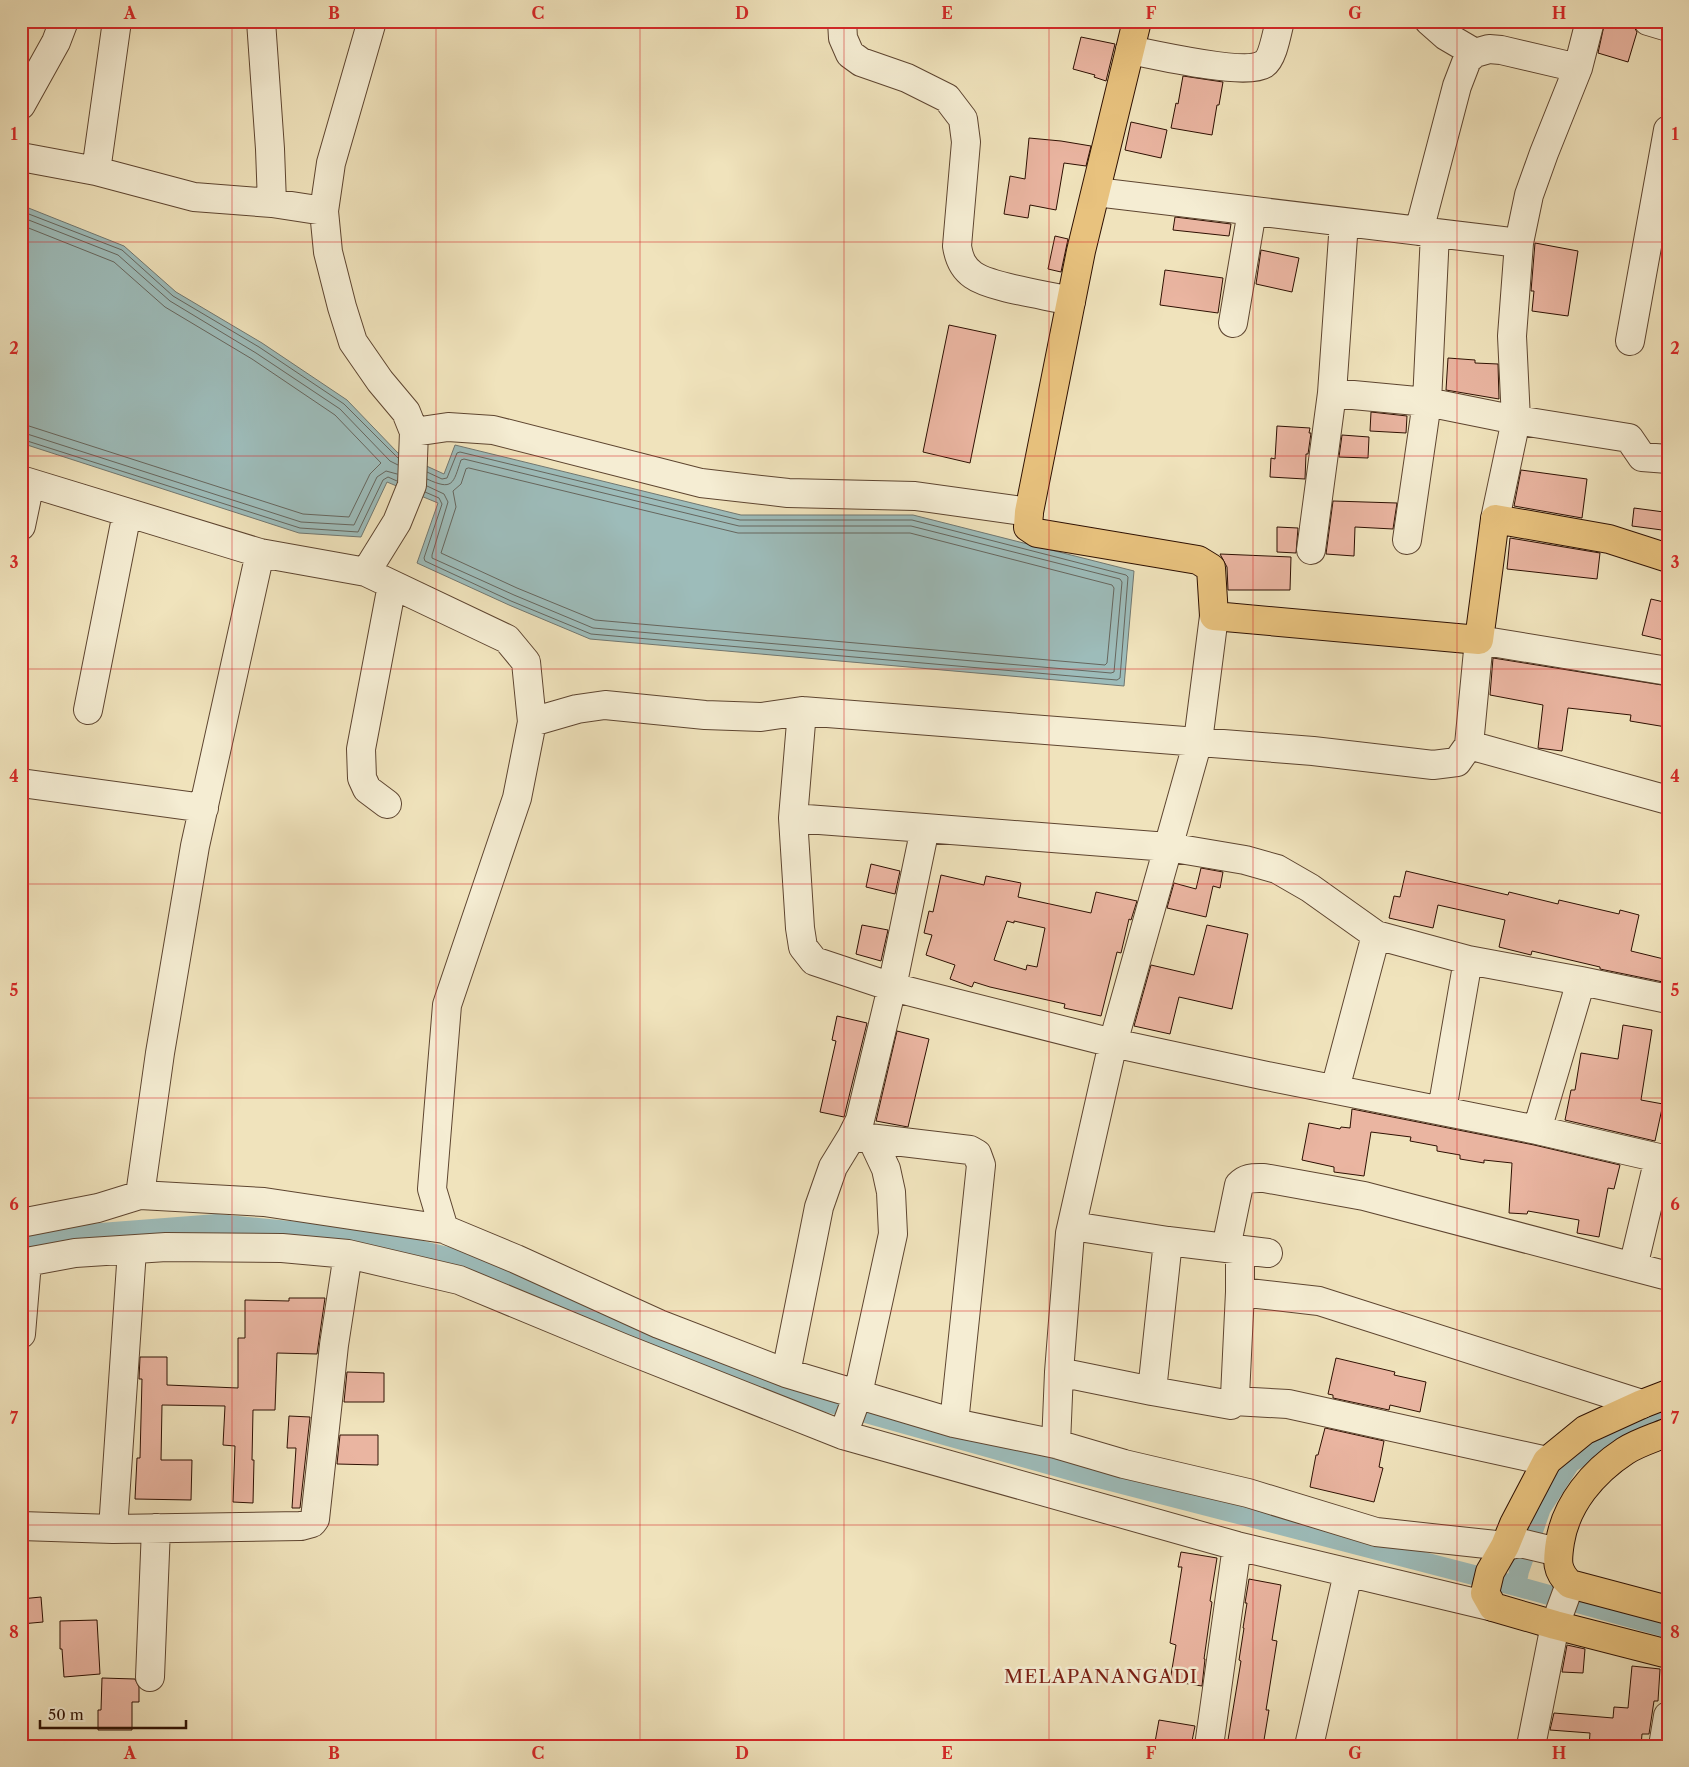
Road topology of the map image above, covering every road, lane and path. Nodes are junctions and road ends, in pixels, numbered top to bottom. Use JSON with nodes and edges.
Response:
{"nodes":[{"id":1,"x":64,"y":21,"type":"edge"},
{"id":2,"x":117,"y":21,"type":"edge"},
{"id":3,"x":261,"y":21,"type":"edge"},
{"id":4,"x":372,"y":21,"type":"edge"},
{"id":5,"x":842,"y":21,"type":"edge"},
{"id":6,"x":1137,"y":21,"type":"edge"},
{"id":7,"x":1280,"y":21,"type":"edge"},
{"id":8,"x":1429,"y":21,"type":"edge"},
{"id":9,"x":1590,"y":21,"type":"edge"},
{"id":10,"x":1648,"y":21,"type":"edge"},
{"id":11,"x":1668,"y":27,"type":"edge"},
{"id":12,"x":1130,"y":50,"type":"junction"},
{"id":13,"x":1475,"y":52,"type":"junction"},
{"id":14,"x":1578,"y":68,"type":"junction"},
{"id":15,"x":21,"y":105,"type":"edge"},
{"id":16,"x":1668,"y":130,"type":"edge"},
{"id":17,"x":21,"y":157,"type":"edge"},
{"id":18,"x":96,"y":171,"type":"junction"},
{"id":19,"x":1096,"y":192,"type":"junction"},
{"id":20,"x":272,"y":203,"type":"junction"},
{"id":21,"x":324,"y":211,"type":"junction"},
{"id":22,"x":1252,"y":211,"type":"junction"},
{"id":23,"x":1344,"y":222,"type":"junction"},
{"id":24,"x":1427,"y":232,"type":"junction"},
{"id":25,"x":1519,"y":243,"type":"junction"},
{"id":26,"x":1071,"y":301,"type":"junction"},
{"id":27,"x":1233,"y":323,"type":"dead end"},
{"id":28,"x":1630,"y":341,"type":"dead end"},
{"id":29,"x":1332,"y":394,"type":"junction"},
{"id":30,"x":1427,"y":402,"type":"junction"},
{"id":31,"x":1516,"y":420,"type":"junction"},
{"id":32,"x":414,"y":432,"type":"junction"},
{"id":33,"x":1668,"y":459,"type":"edge"},
{"id":34,"x":25,"y":482,"type":"edge"},
{"id":35,"x":1029,"y":512,"type":"junction"},
{"id":36,"x":127,"y":513,"type":"junction"},
{"id":37,"x":1495,"y":519,"type":"junction"},
{"id":38,"x":21,"y":526,"type":"edge"},
{"id":39,"x":1407,"y":540,"type":"dead end"},
{"id":40,"x":1311,"y":550,"type":"dead end"},
{"id":41,"x":260,"y":553,"type":"junction"},
{"id":42,"x":1668,"y":558,"type":"edge"},
{"id":43,"x":366,"y":572,"type":"junction"},
{"id":44,"x":392,"y":585,"type":"junction"},
{"id":45,"x":1214,"y":616,"type":"junction"},
{"id":46,"x":1479,"y":640,"type":"junction"},
{"id":47,"x":1668,"y":671,"type":"edge"},
{"id":48,"x":88,"y":710,"type":"dead end"},
{"id":49,"x":802,"y":711,"type":"junction"},
{"id":50,"x":532,"y":722,"type":"junction"},
{"id":51,"x":1198,"y":741,"type":"junction"},
{"id":52,"x":1470,"y":745,"type":"junction"},
{"id":53,"x":22,"y":781,"type":"edge"},
{"id":54,"x":1668,"y":800,"type":"edge"},
{"id":55,"x":387,"y":804,"type":"dead end"},
{"id":56,"x":204,"y":808,"type":"junction"},
{"id":57,"x":793,"y":818,"type":"junction"},
{"id":58,"x":925,"y":828,"type":"junction"},
{"id":59,"x":1168,"y":847,"type":"junction"},
{"id":60,"x":1376,"y":935,"type":"junction"},
{"id":61,"x":1468,"y":960,"type":"junction"},
{"id":62,"x":1581,"y":981,"type":"junction"},
{"id":63,"x":892,"y":987,"type":"junction"},
{"id":64,"x":1668,"y":999,"type":"edge"},
{"id":65,"x":1113,"y":1043,"type":"junction"},
{"id":66,"x":1335,"y":1089,"type":"junction"},
{"id":67,"x":1442,"y":1110,"type":"junction"},
{"id":68,"x":1537,"y":1130,"type":"junction"},
{"id":69,"x":862,"y":1137,"type":"junction"},
{"id":70,"x":140,"y":1195,"type":"junction"},
{"id":71,"x":21,"y":1223,"type":"edge"},
{"id":72,"x":444,"y":1229,"type":"junction"},
{"id":73,"x":1070,"y":1233,"type":"junction"},
{"id":74,"x":1168,"y":1241,"type":"junction"},
{"id":75,"x":1233,"y":1249,"type":"junction"},
{"id":76,"x":132,"y":1250,"type":"junction"},
{"id":77,"x":1268,"y":1253,"type":"dead end"},
{"id":78,"x":348,"y":1254,"type":"junction"},
{"id":79,"x":24,"y":1262,"type":"edge"},
{"id":80,"x":1634,"y":1267,"type":"junction"},
{"id":81,"x":1668,"y":1276,"type":"edge"},
{"id":82,"x":1240,"y":1292,"type":"junction"},
{"id":83,"x":21,"y":1334,"type":"edge"},
{"id":84,"x":1059,"y":1372,"type":"junction"},
{"id":85,"x":786,"y":1373,"type":"junction"},
{"id":86,"x":1152,"y":1391,"type":"junction"},
{"id":87,"x":1668,"y":1394,"type":"edge"},
{"id":88,"x":858,"y":1395,"type":"junction"},
{"id":89,"x":1234,"y":1401,"type":"junction"},
{"id":90,"x":1642,"y":1404,"type":"junction"},
{"id":91,"x":954,"y":1423,"type":"junction"},
{"id":92,"x":845,"y":1430,"type":"junction"},
{"id":93,"x":1668,"y":1432,"type":"edge"},
{"id":94,"x":1056,"y":1444,"type":"junction"},
{"id":95,"x":1547,"y":1460,"type":"junction"},
{"id":96,"x":21,"y":1526,"type":"edge"},
{"id":97,"x":156,"y":1528,"type":"junction"},
{"id":98,"x":113,"y":1529,"type":"junction"},
{"id":99,"x":1237,"y":1546,"type":"junction"},
{"id":100,"x":1529,"y":1547,"type":"junction"},
{"id":101,"x":1348,"y":1573,"type":"junction"},
{"id":102,"x":1489,"y":1591,"type":"junction"},
{"id":103,"x":1563,"y":1603,"type":"junction"},
{"id":104,"x":1668,"y":1610,"type":"edge"},
{"id":105,"x":1668,"y":1654,"type":"edge"},
{"id":106,"x":150,"y":1677,"type":"dead end"},
{"id":107,"x":1668,"y":1716,"type":"edge"},
{"id":108,"x":1209,"y":1746,"type":"edge"},
{"id":109,"x":1309,"y":1746,"type":"edge"},
{"id":110,"x":1531,"y":1746,"type":"edge"},
{"id":111,"x":1663,"y":1746,"type":"edge"}],
"edges":[{"from":1,"to":15,"type":"street"},
{"from":2,"to":18,"type":"street"},
{"from":3,"to":20,"type":"street"},
{"from":4,"to":21,"type":"street"},
{"from":5,"to":26,"type":"street"},
{"from":6,"to":12,"type":"main road"},
{"from":7,"to":12,"type":"street"},
{"from":8,"to":13,"type":"street"},
{"from":9,"to":14,"type":"street"},
{"from":10,"to":11,"type":"street"},
{"from":12,"to":19,"type":"main road"},
{"from":13,"to":14,"type":"street"},
{"from":13,"to":24,"type":"street"},
{"from":14,"to":25,"type":"street"},
{"from":16,"to":28,"type":"street"},
{"from":17,"to":18,"type":"street"},
{"from":18,"to":20,"type":"street"},
{"from":19,"to":22,"type":"street"},
{"from":19,"to":26,"type":"main road"},
{"from":20,"to":21,"type":"street"},
{"from":21,"to":32,"type":"street"},
{"from":22,"to":23,"type":"street"},
{"from":22,"to":27,"type":"street"},
{"from":23,"to":24,"type":"street"},
{"from":23,"to":29,"type":"street"},
{"from":24,"to":25,"type":"street"},
{"from":24,"to":30,"type":"street"},
{"from":25,"to":31,"type":"street"},
{"from":26,"to":35,"type":"main road"},
{"from":29,"to":30,"type":"street"},
{"from":29,"to":40,"type":"street"},
{"from":30,"to":31,"type":"street"},
{"from":30,"to":39,"type":"street"},
{"from":31,"to":33,"type":"street"},
{"from":31,"to":37,"type":"street"},
{"from":32,"to":35,"type":"street"},
{"from":32,"to":43,"type":"street"},
{"from":34,"to":36,"type":"street"},
{"from":34,"to":38,"type":"street"},
{"from":35,"to":45,"type":"main road"},
{"from":36,"to":41,"type":"street"},
{"from":36,"to":48,"type":"street"},
{"from":37,"to":42,"type":"main road"},
{"from":37,"to":46,"type":"main road"},
{"from":41,"to":43,"type":"street"},
{"from":41,"to":56,"type":"street"},
{"from":43,"to":44,"type":"street"},
{"from":44,"to":50,"type":"street"},
{"from":44,"to":55,"type":"street"},
{"from":45,"to":46,"type":"main road"},
{"from":45,"to":51,"type":"street"},
{"from":46,"to":47,"type":"street"},
{"from":46,"to":52,"type":"street"},
{"from":49,"to":50,"type":"street"},
{"from":49,"to":51,"type":"street"},
{"from":49,"to":57,"type":"street"},
{"from":50,"to":72,"type":"street"},
{"from":51,"to":52,"type":"street"},
{"from":51,"to":59,"type":"street"},
{"from":52,"to":54,"type":"street"},
{"from":53,"to":56,"type":"street"},
{"from":56,"to":70,"type":"street"},
{"from":57,"to":58,"type":"street"},
{"from":57,"to":63,"type":"street"},
{"from":58,"to":59,"type":"street"},
{"from":58,"to":63,"type":"street"},
{"from":59,"to":60,"type":"street"},
{"from":59,"to":65,"type":"street"},
{"from":60,"to":61,"type":"street"},
{"from":60,"to":66,"type":"street"},
{"from":61,"to":62,"type":"street"},
{"from":61,"to":67,"type":"street"},
{"from":62,"to":64,"type":"street"},
{"from":62,"to":68,"type":"street"},
{"from":63,"to":65,"type":"street"},
{"from":63,"to":69,"type":"street"},
{"from":65,"to":66,"type":"street"},
{"from":65,"to":73,"type":"street"},
{"from":66,"to":67,"type":"street"},
{"from":67,"to":68,"type":"street"},
{"from":68,"to":80,"type":"street"},
{"from":69,"to":85,"type":"street"},
{"from":69,"to":88,"type":"street"},
{"from":69,"to":91,"type":"street"},
{"from":70,"to":71,"type":"street"},
{"from":70,"to":72,"type":"street"},
{"from":72,"to":85,"type":"street"},
{"from":73,"to":74,"type":"street"},
{"from":73,"to":84,"type":"street"},
{"from":74,"to":75,"type":"street"},
{"from":74,"to":86,"type":"street"},
{"from":75,"to":77,"type":"street"},
{"from":75,"to":80,"type":"street"},
{"from":75,"to":82,"type":"street"},
{"from":76,"to":78,"type":"street"},
{"from":76,"to":79,"type":"street"},
{"from":76,"to":98,"type":"street"},
{"from":78,"to":92,"type":"street"},
{"from":78,"to":97,"type":"street"},
{"from":79,"to":83,"type":"street"},
{"from":80,"to":81,"type":"street"},
{"from":82,"to":89,"type":"street"},
{"from":82,"to":90,"type":"street"},
{"from":84,"to":86,"type":"street"},
{"from":84,"to":94,"type":"street"},
{"from":85,"to":88,"type":"street"},
{"from":86,"to":89,"type":"street"},
{"from":87,"to":90,"type":"main road"},
{"from":88,"to":91,"type":"street"},
{"from":88,"to":92,"type":"street"},
{"from":89,"to":95,"type":"street"},
{"from":90,"to":95,"type":"main road"},
{"from":91,"to":94,"type":"street"},
{"from":92,"to":99,"type":"street"},
{"from":93,"to":100,"type":"main road"},
{"from":94,"to":100,"type":"street"},
{"from":95,"to":100,"type":"main road"},
{"from":96,"to":98,"type":"street"},
{"from":97,"to":98,"type":"street"},
{"from":97,"to":106,"type":"street"},
{"from":99,"to":101,"type":"street"},
{"from":99,"to":108,"type":"street"},
{"from":100,"to":102,"type":"main road"},
{"from":100,"to":103,"type":"main road"},
{"from":101,"to":102,"type":"street"},
{"from":101,"to":109,"type":"street"},
{"from":102,"to":103,"type":"main road"},
{"from":103,"to":104,"type":"main road"},
{"from":103,"to":105,"type":"main road"},
{"from":103,"to":110,"type":"street"},
{"from":107,"to":111,"type":"street"}]}
